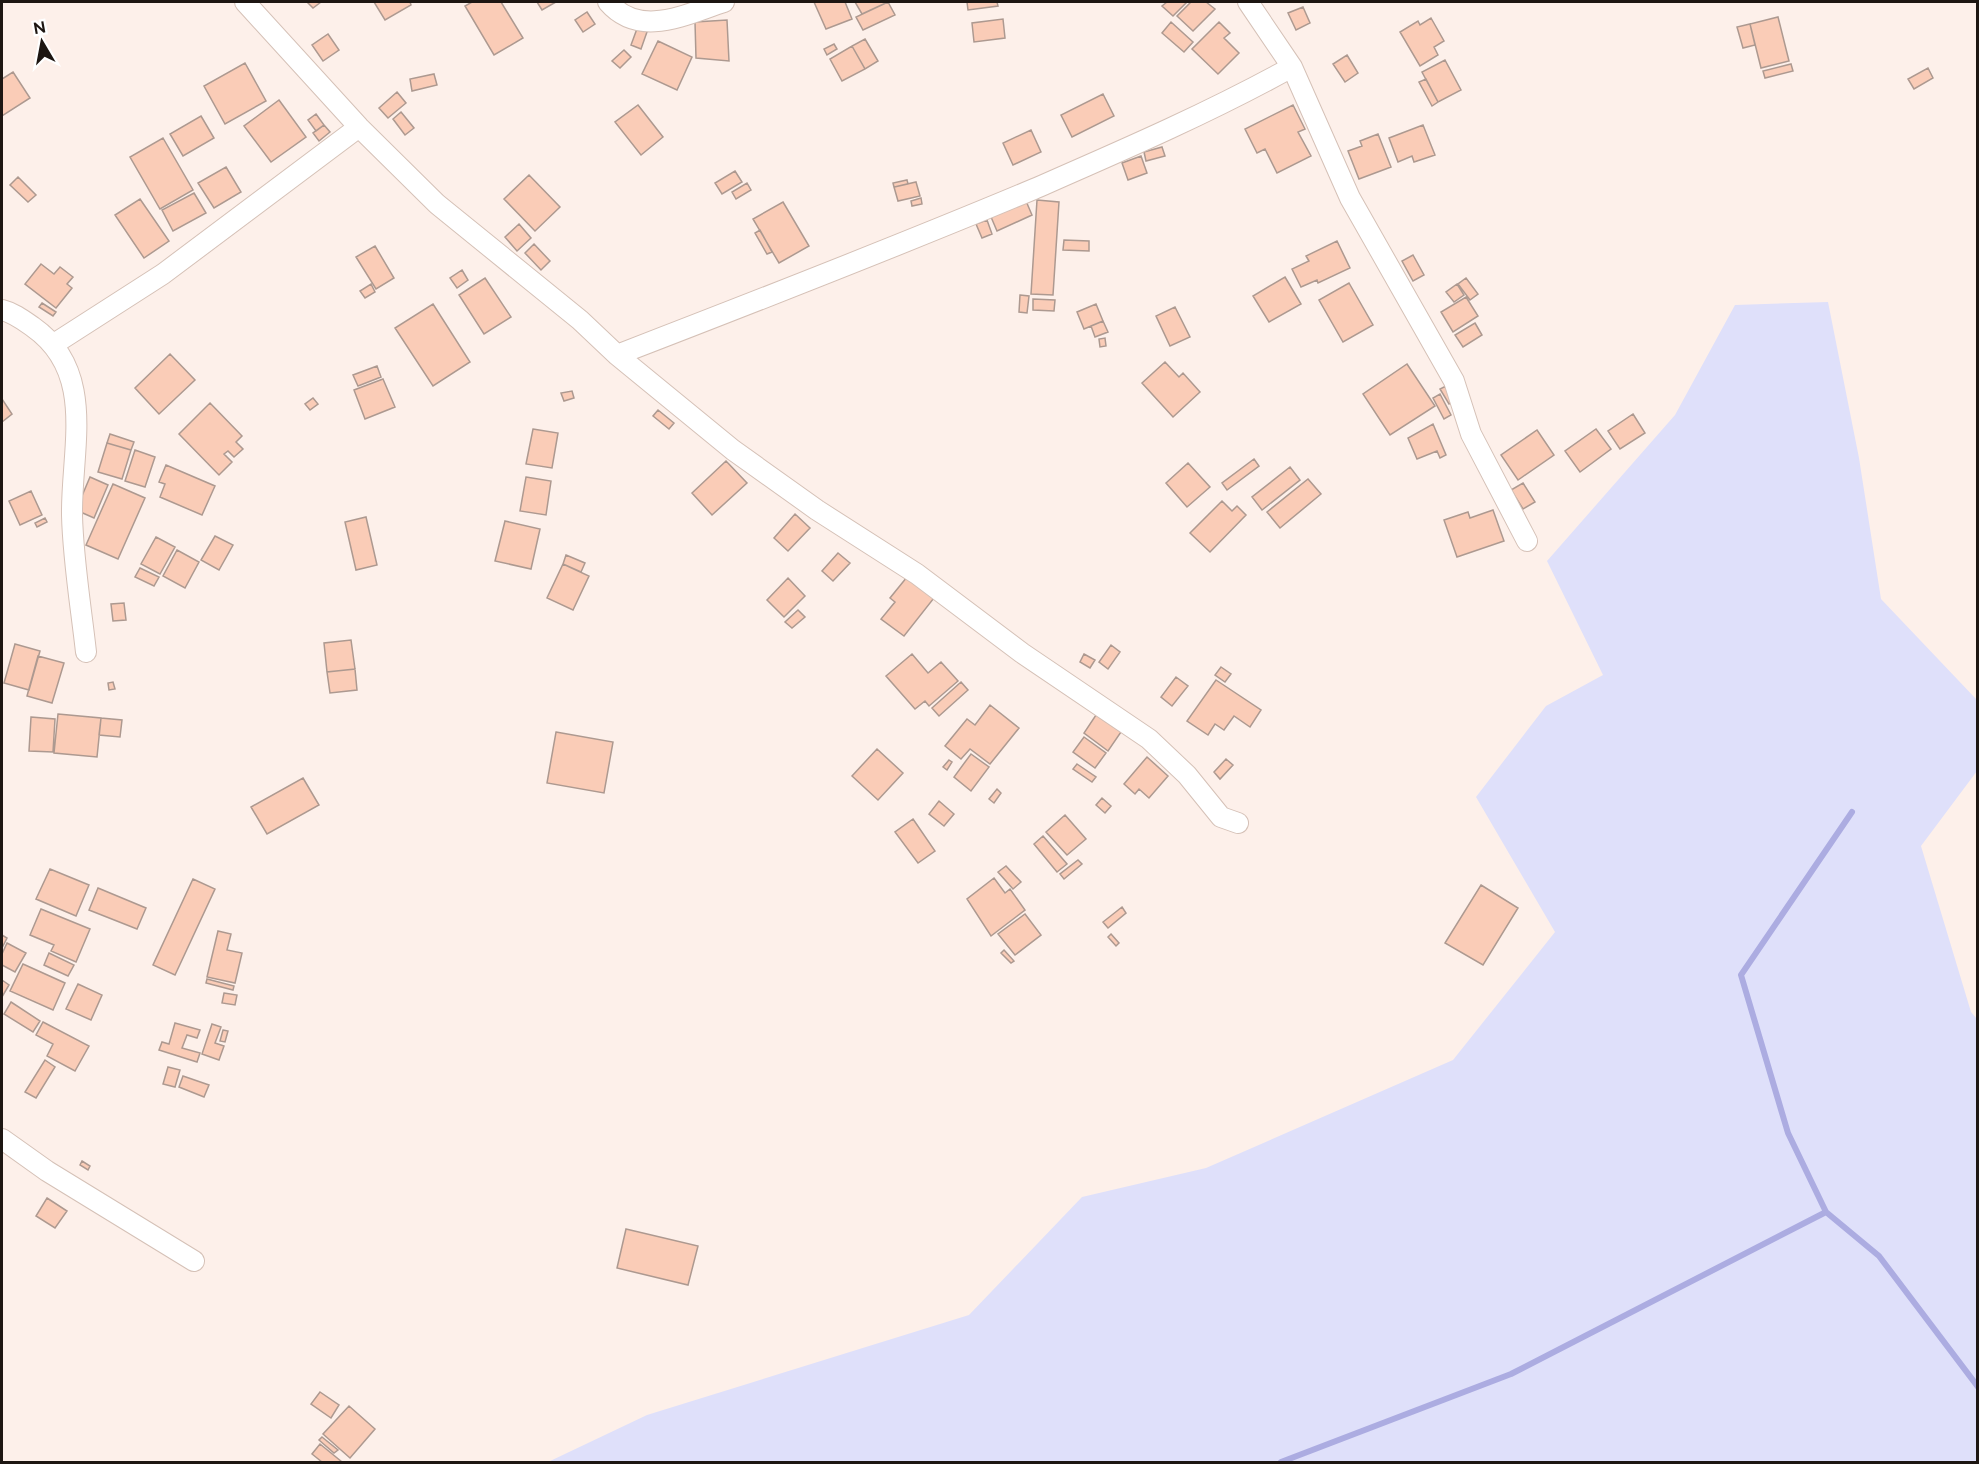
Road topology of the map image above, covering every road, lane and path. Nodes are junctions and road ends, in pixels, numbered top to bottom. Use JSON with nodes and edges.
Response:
{"nodes":[{"id":1,"x":245,"y":2,"type":"edge"},
{"id":2,"x":608,"y":2,"type":"edge"},
{"id":3,"x":724,"y":2,"type":"edge"},
{"id":4,"x":1248,"y":2,"type":"edge"},
{"id":5,"x":1292,"y":67,"type":"junction"},
{"id":6,"x":359,"y":127,"type":"junction"},
{"id":7,"x":2,"y":310,"type":"edge"},
{"id":8,"x":54,"y":344,"type":"junction"},
{"id":9,"x":617,"y":355,"type":"junction"},
{"id":10,"x":1527,"y":541,"type":"dead end"},
{"id":11,"x":86,"y":652,"type":"dead end"},
{"id":12,"x":1238,"y":823,"type":"dead end"},
{"id":13,"x":2,"y":1139,"type":"edge"},
{"id":14,"x":194,"y":1261,"type":"dead end"}],
"edges":[{"from":1,"to":6,"type":"street"},
{"from":2,"to":3,"type":"street"},
{"from":4,"to":5,"type":"street"},
{"from":5,"to":9,"type":"street"},
{"from":5,"to":10,"type":"street"},
{"from":6,"to":8,"type":"street"},
{"from":6,"to":9,"type":"street"},
{"from":7,"to":8,"type":"street"},
{"from":8,"to":11,"type":"street"},
{"from":9,"to":12,"type":"street"},
{"from":13,"to":14,"type":"street"}]}
